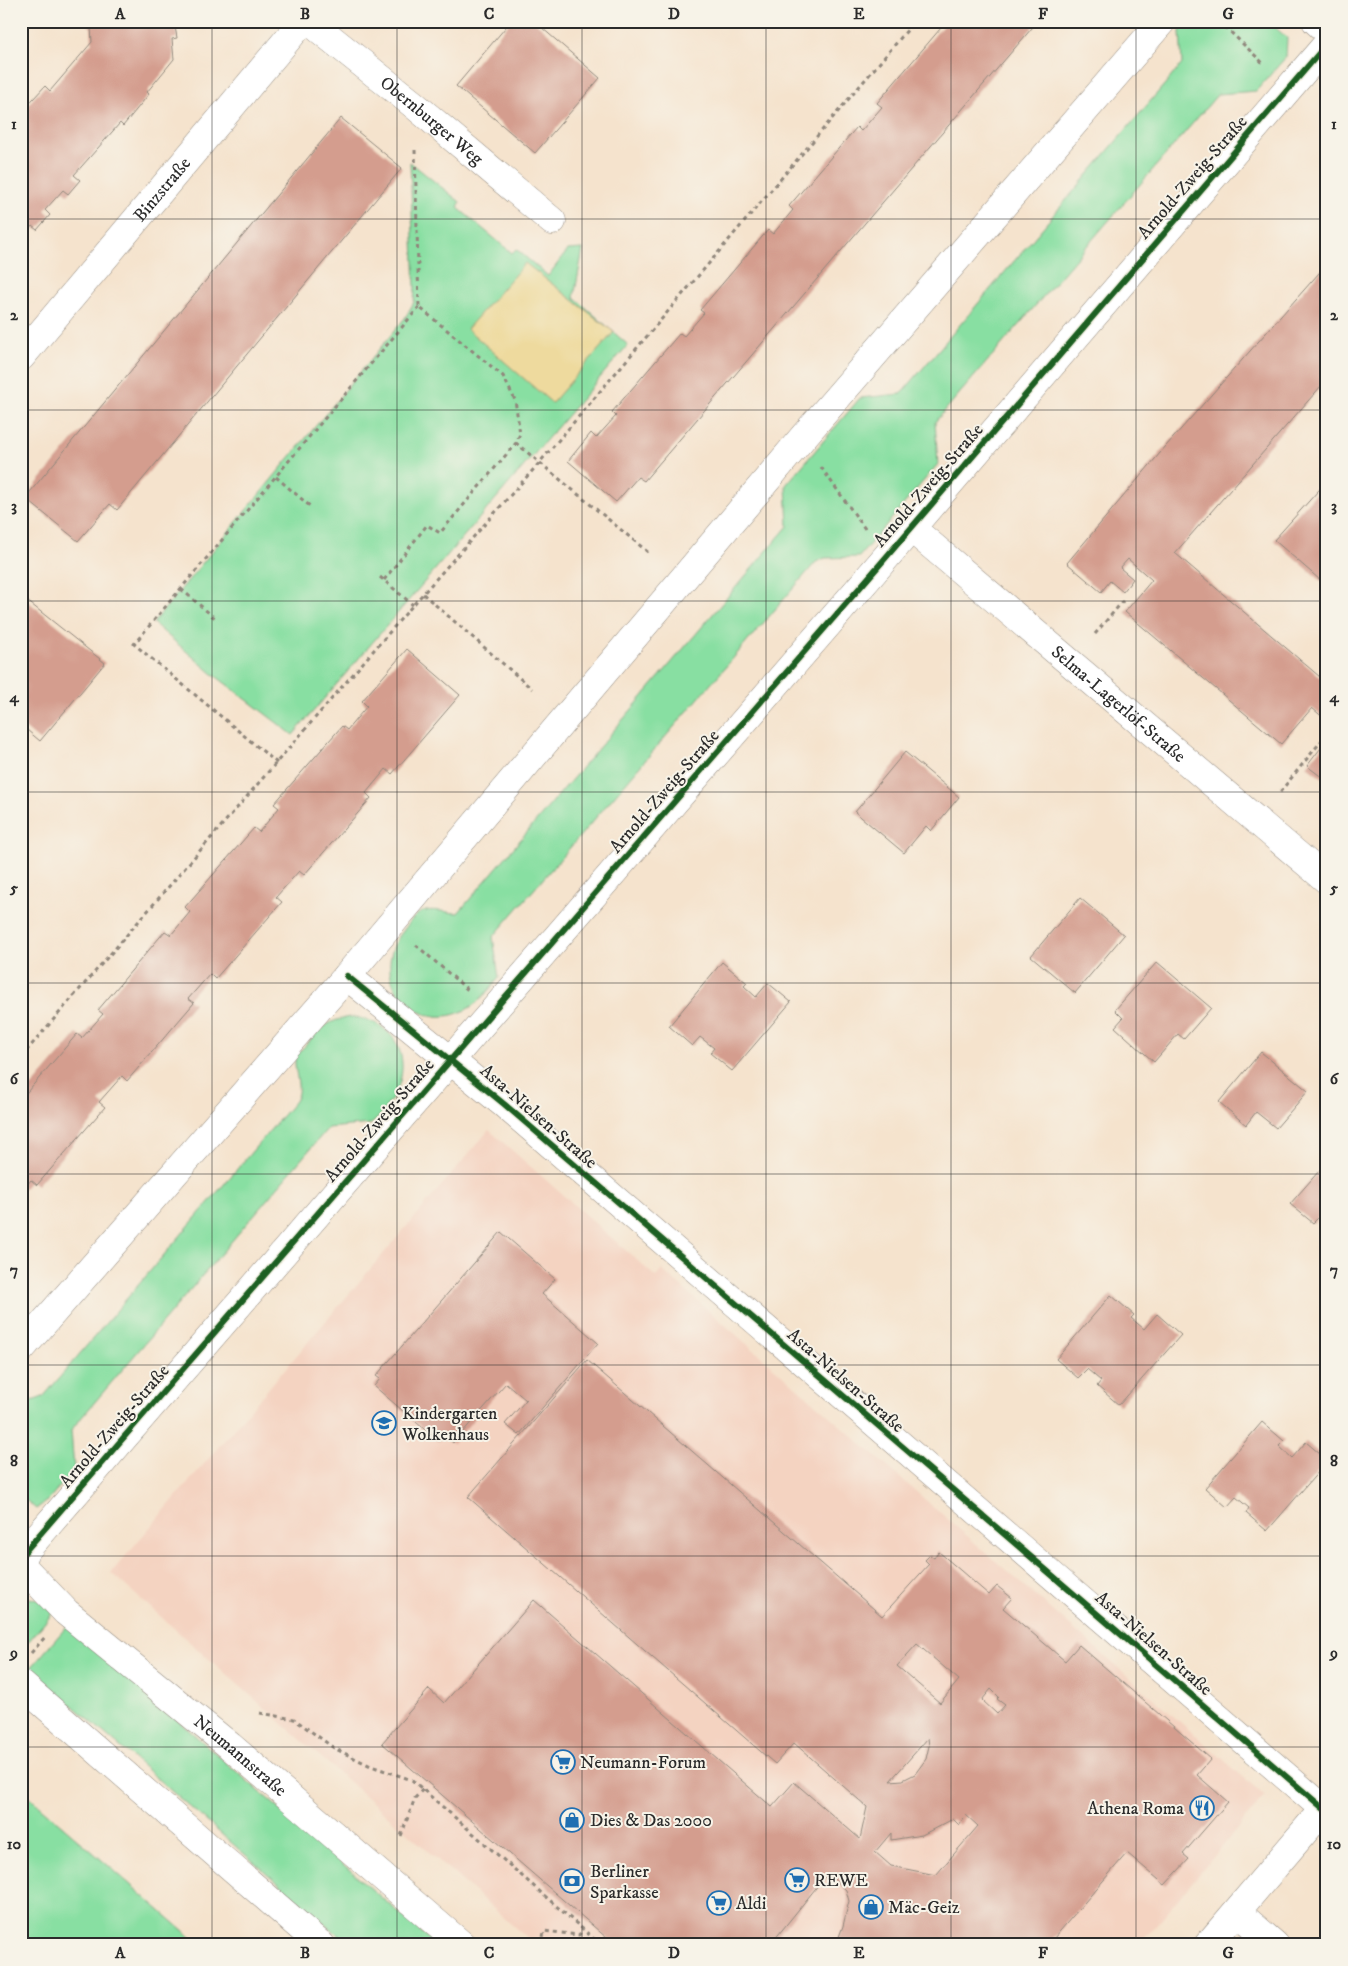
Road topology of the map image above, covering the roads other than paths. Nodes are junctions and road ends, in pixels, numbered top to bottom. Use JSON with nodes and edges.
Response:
{"nodes":[{"id":1,"x":303,"y":21,"type":"edge"},
{"id":2,"x":309,"y":21,"type":"edge"},
{"id":3,"x":1162,"y":21,"type":"edge"},
{"id":4,"x":1316,"y":21,"type":"edge"},
{"id":5,"x":1327,"y":31,"type":"edge"},
{"id":6,"x":1327,"y":44,"type":"edge"},
{"id":7,"x":552,"y":221,"type":"dead end"},
{"id":8,"x":21,"y":357,"type":"edge"},
{"id":9,"x":911,"y":528,"type":"junction"},
{"id":10,"x":1327,"y":880,"type":"edge"},
{"id":11,"x":347,"y":976,"type":"junction"},
{"id":12,"x":451,"y":1060,"type":"junction"},
{"id":13,"x":21,"y":1349,"type":"edge"},
{"id":14,"x":21,"y":1556,"type":"edge"},
{"id":15,"x":21,"y":1565,"type":"edge"},
{"id":16,"x":21,"y":1684,"type":"edge"},
{"id":17,"x":1325,"y":1807,"type":"edge"},
{"id":18,"x":1237,"y":1912,"type":"junction"},
{"id":19,"x":321,"y":1945,"type":"edge"},
{"id":20,"x":462,"y":1945,"type":"edge"},
{"id":21,"x":1208,"y":1945,"type":"edge"},
{"id":22,"x":1275,"y":1945,"type":"edge"}],
"edges":[{"from":1,"to":8,"type":"street","name":"Binzstraße"},
{"from":2,"to":7,"type":"street","name":"Obernburger Weg"},
{"from":3,"to":11,"type":"street"},
{"from":4,"to":5,"type":"street"},
{"from":6,"to":9,"type":"street","name":"Arnold-Zweig-Straße"},
{"from":9,"to":10,"type":"street","name":"Selma-Lagerlöf-Straße"},
{"from":9,"to":12,"type":"street","name":"Arnold-Zweig-Straße"},
{"from":11,"to":12,"type":"street","name":"Asta-Nielsen-Straße"},
{"from":11,"to":13,"type":"street"},
{"from":12,"to":14,"type":"street","name":"Arnold-Zweig-Straße"},
{"from":12,"to":17,"type":"street","name":"Asta-Nielsen-Straße"},
{"from":15,"to":20,"type":"street","name":"Neumannstraße"},
{"from":16,"to":19,"type":"street"},
{"from":17,"to":18,"type":"street"},
{"from":18,"to":21,"type":"street"},
{"from":18,"to":22,"type":"street"}]}
